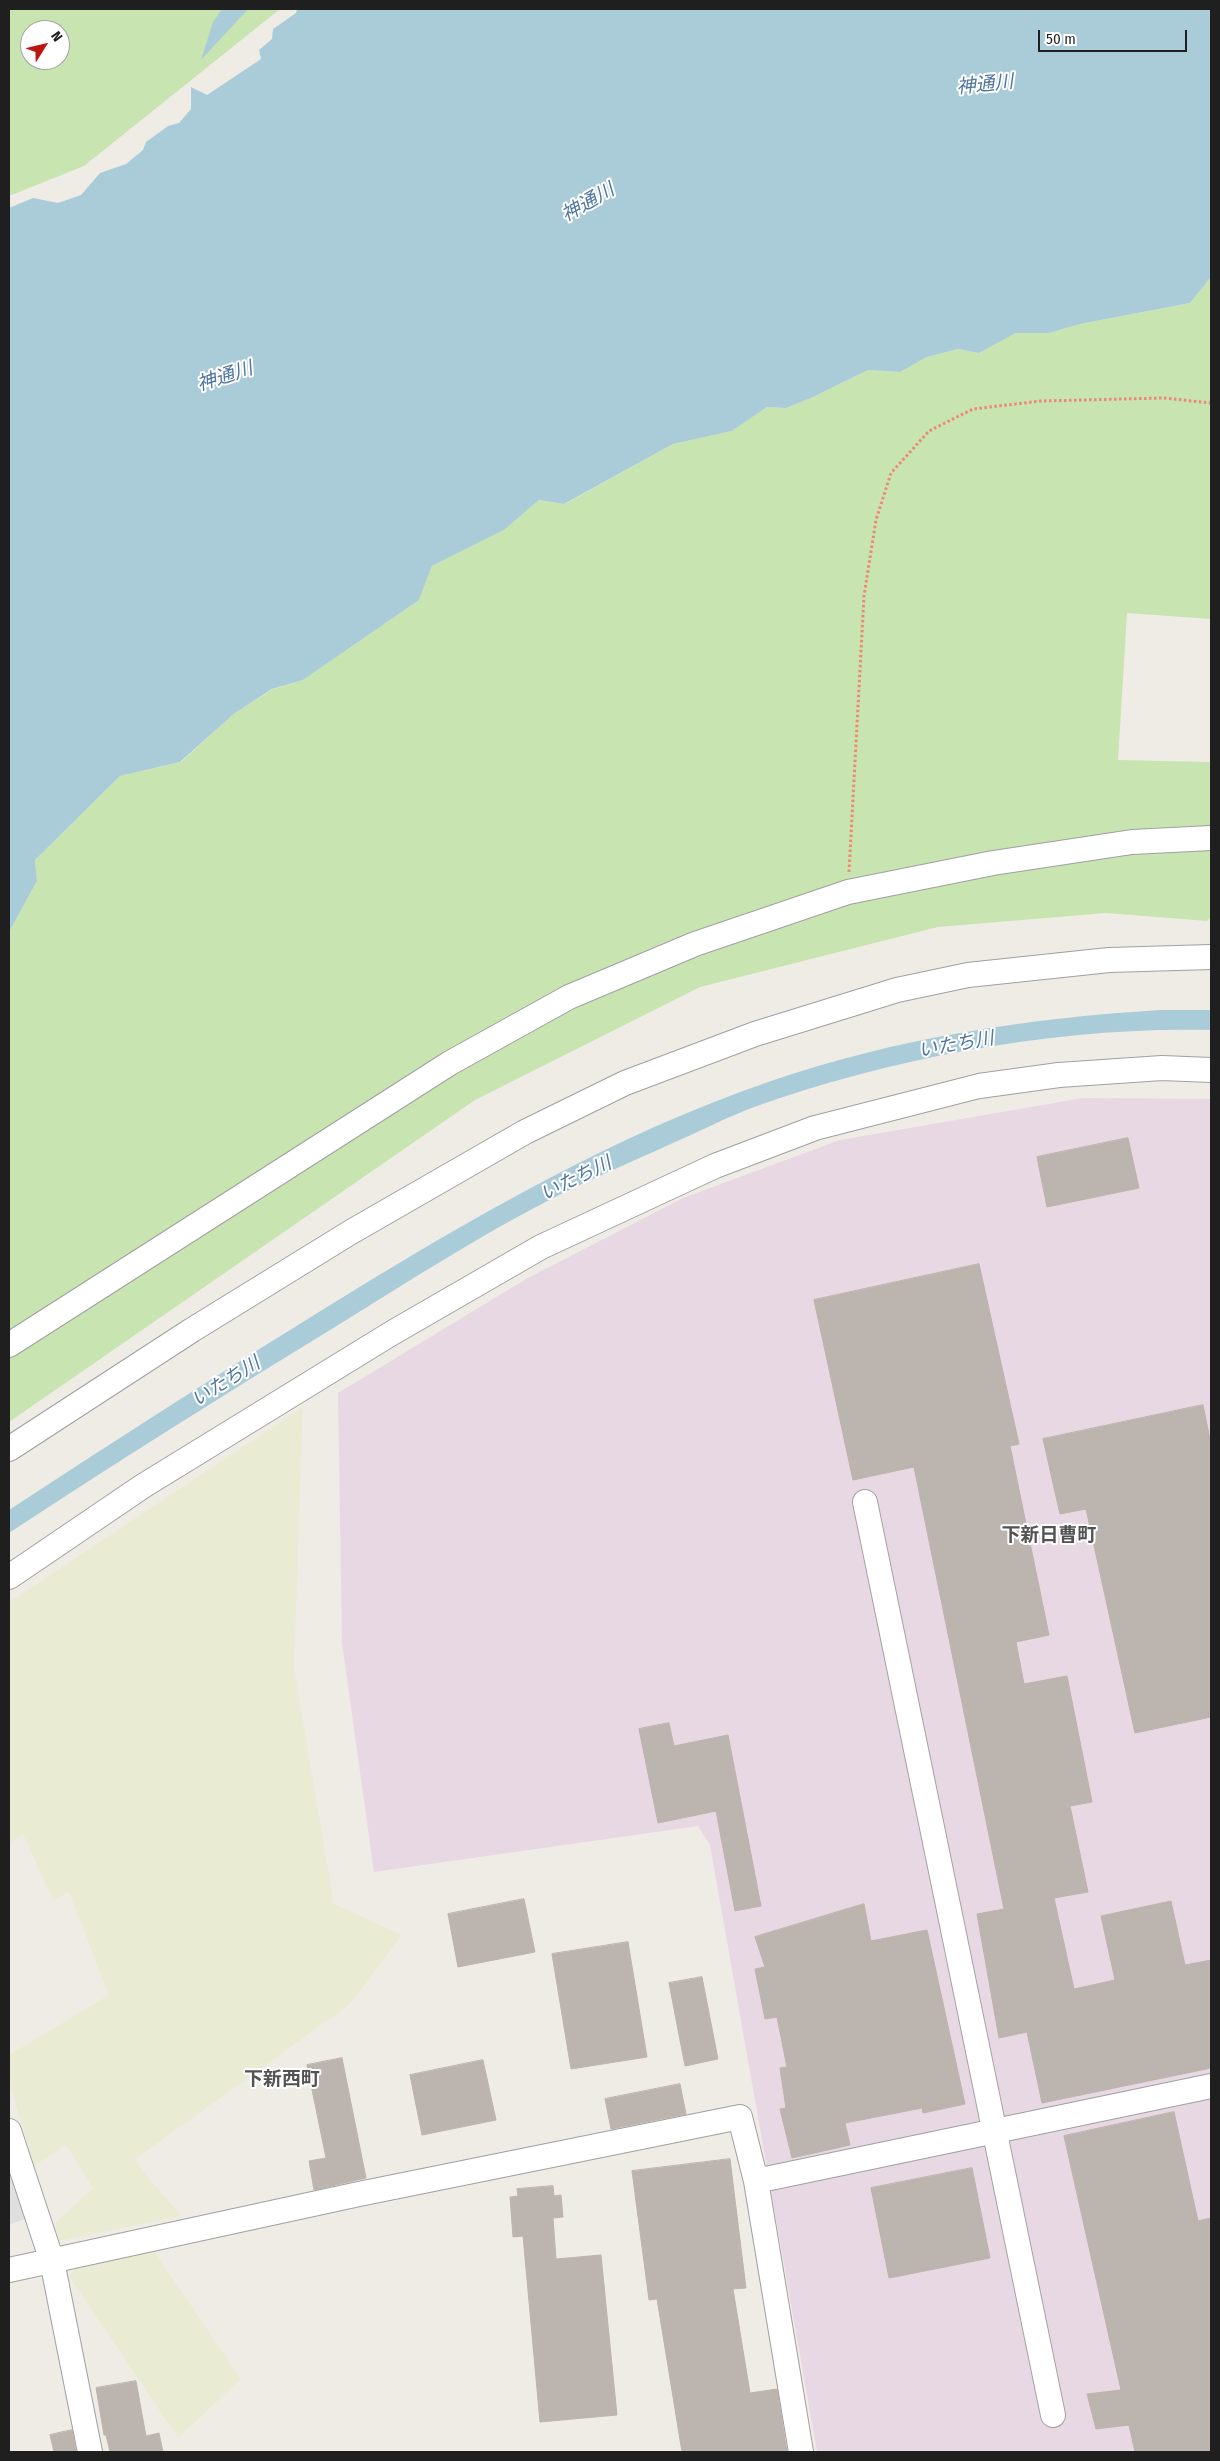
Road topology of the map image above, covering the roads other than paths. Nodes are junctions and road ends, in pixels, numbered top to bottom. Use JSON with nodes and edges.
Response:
{"nodes":[{"id":1,"x":1211,"y":838,"type":"edge"},
{"id":2,"x":1211,"y":957,"type":"edge"},
{"id":3,"x":1211,"y":1070,"type":"edge"},
{"id":4,"x":9,"y":1345,"type":"edge"},
{"id":5,"x":9,"y":1449,"type":"edge"},
{"id":6,"x":865,"y":1502,"type":"dead end"},
{"id":7,"x":9,"y":1578,"type":"edge"},
{"id":8,"x":1211,"y":2086,"type":"edge"},
{"id":9,"x":9,"y":2131,"type":"edge"},
{"id":10,"x":994,"y":2131,"type":"junction"},
{"id":11,"x":756,"y":2181,"type":"junction"},
{"id":12,"x":52,"y":2261,"type":"junction"},
{"id":13,"x":9,"y":2270,"type":"edge"},
{"id":14,"x":1053,"y":2415,"type":"dead end"},
{"id":15,"x":90,"y":2452,"type":"edge"},
{"id":16,"x":801,"y":2452,"type":"edge"}],
"edges":[{"from":1,"to":4,"type":"street"},
{"from":2,"to":5,"type":"street"},
{"from":3,"to":7,"type":"street"},
{"from":6,"to":10,"type":"street"},
{"from":8,"to":10,"type":"street"},
{"from":9,"to":12,"type":"street"},
{"from":10,"to":11,"type":"street"},
{"from":10,"to":14,"type":"street"},
{"from":11,"to":12,"type":"street"},
{"from":11,"to":16,"type":"street"},
{"from":12,"to":13,"type":"street"},
{"from":12,"to":15,"type":"street"}]}
